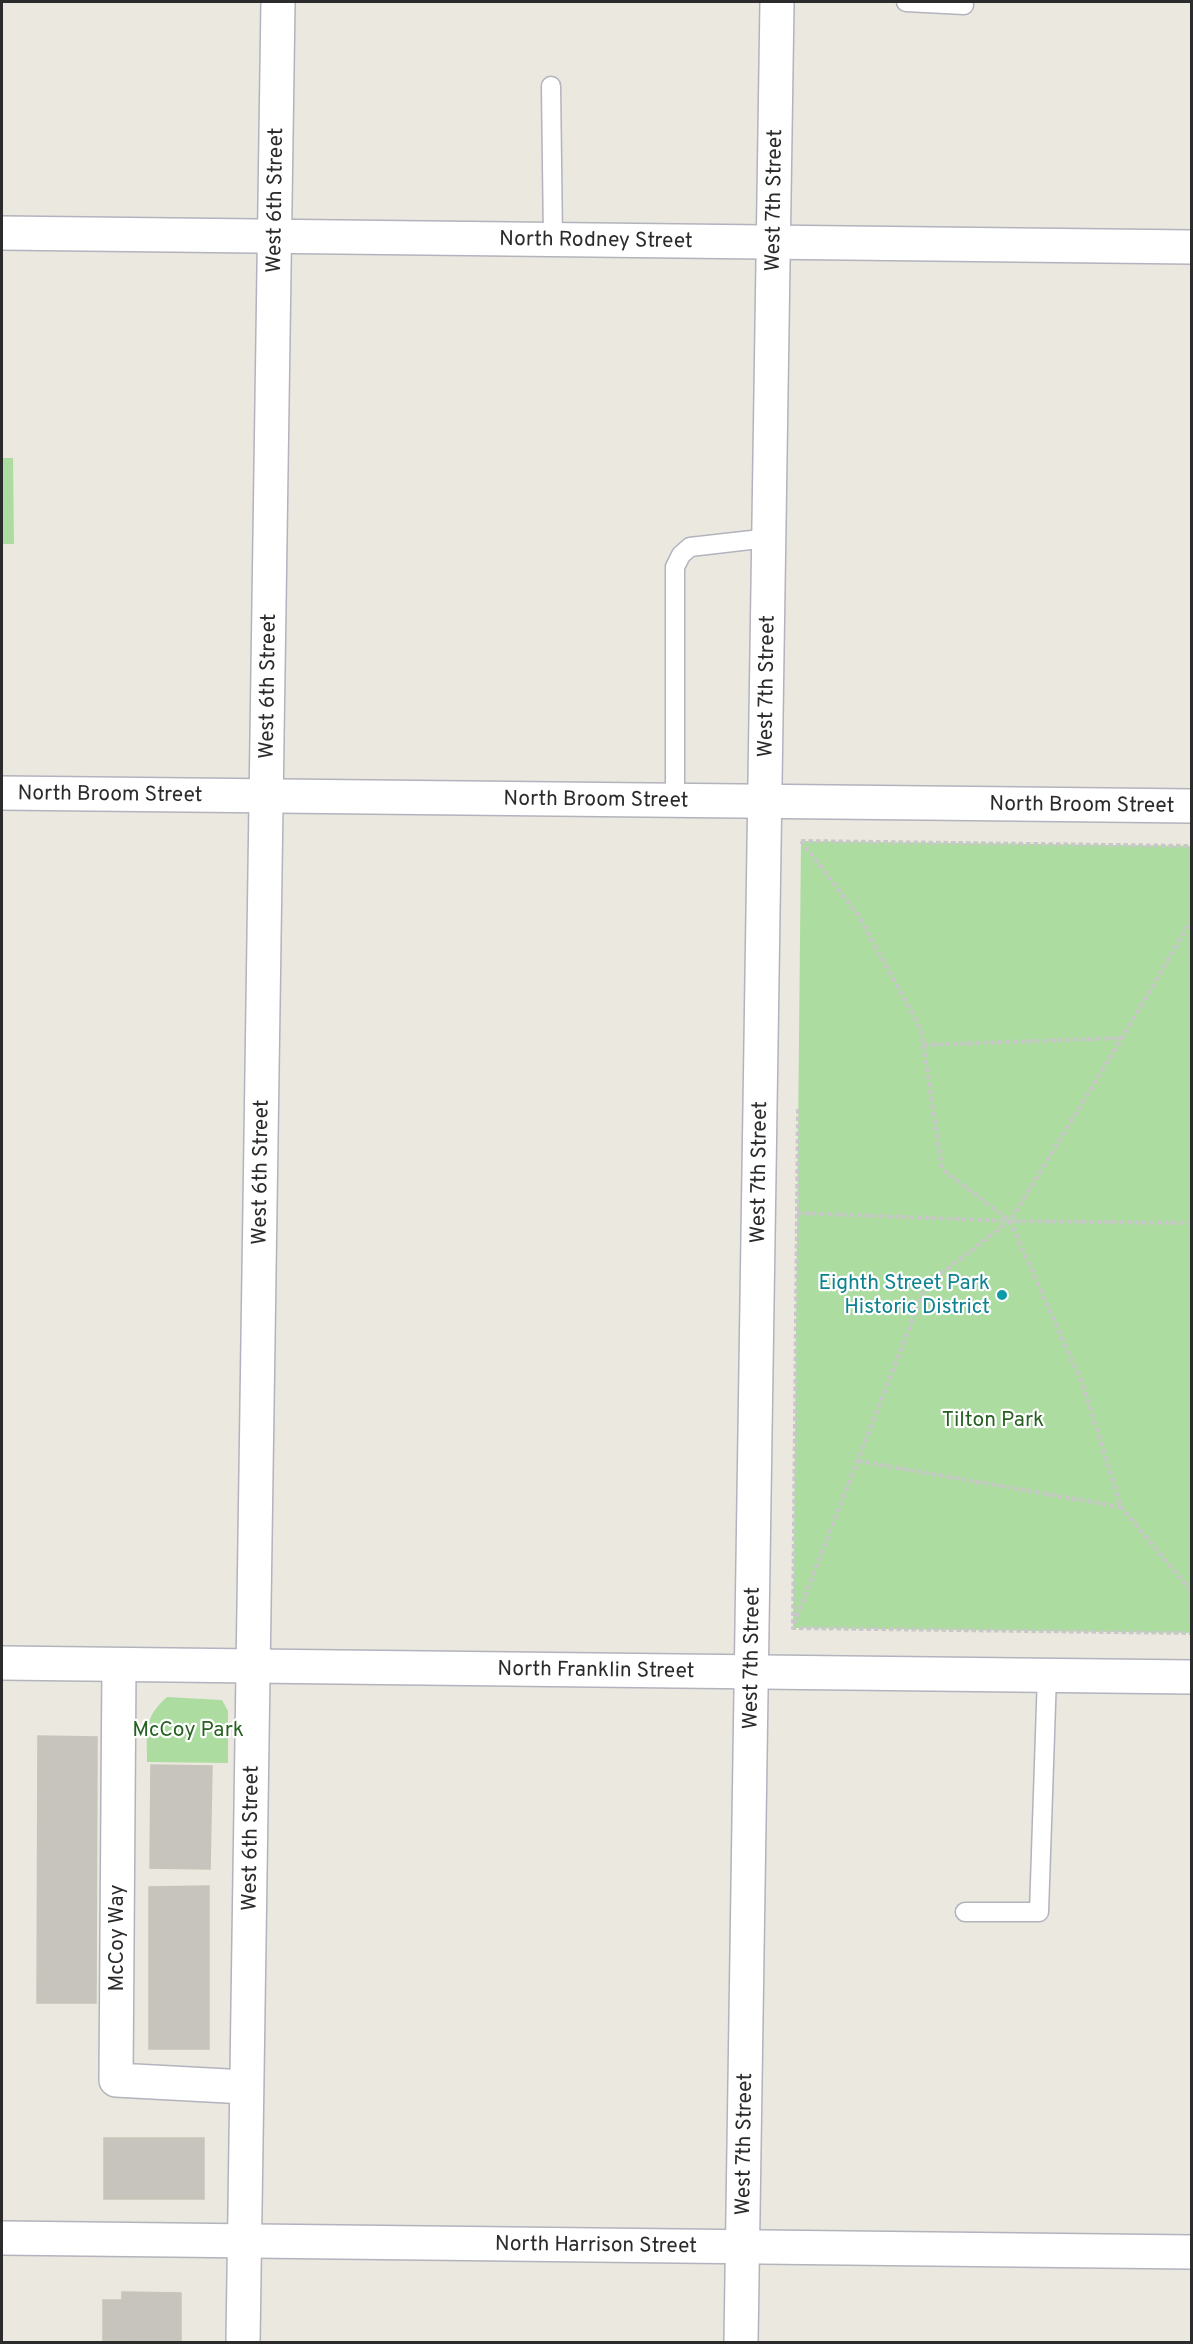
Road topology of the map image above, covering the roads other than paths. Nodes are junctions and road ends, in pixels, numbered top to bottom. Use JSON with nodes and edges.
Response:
{"nodes":[{"id":1,"x":278,"y":2,"type":"edge"},
{"id":2,"x":777,"y":2,"type":"edge"},
{"id":3,"x":906,"y":2,"type":"edge"},
{"id":4,"x":964,"y":5,"type":"dead end"},
{"id":5,"x":551,"y":86,"type":"dead end"},
{"id":6,"x":2,"y":233,"type":"edge"},
{"id":7,"x":274,"y":237,"type":"junction"},
{"id":8,"x":552,"y":240,"type":"junction"},
{"id":9,"x":772,"y":242,"type":"junction"},
{"id":10,"x":1191,"y":247,"type":"edge"},
{"id":11,"x":768,"y":538,"type":"junction"},
{"id":12,"x":2,"y":793,"type":"edge"},
{"id":13,"x":266,"y":796,"type":"junction"},
{"id":14,"x":675,"y":800,"type":"junction"},
{"id":15,"x":764,"y":801,"type":"junction"},
{"id":16,"x":1191,"y":806,"type":"edge"},
{"id":17,"x":2,"y":1663,"type":"edge"},
{"id":18,"x":119,"y":1665,"type":"junction"},
{"id":19,"x":253,"y":1666,"type":"junction"},
{"id":20,"x":751,"y":1672,"type":"junction"},
{"id":21,"x":1047,"y":1675,"type":"junction"},
{"id":22,"x":1191,"y":1677,"type":"edge"},
{"id":23,"x":965,"y":1912,"type":"dead end"},
{"id":24,"x":246,"y":2087,"type":"junction"},
{"id":25,"x":2,"y":2238,"type":"edge"},
{"id":26,"x":244,"y":2241,"type":"junction"},
{"id":27,"x":742,"y":2247,"type":"junction"},
{"id":28,"x":1191,"y":2252,"type":"edge"},
{"id":29,"x":243,"y":2343,"type":"edge"},
{"id":30,"x":741,"y":2343,"type":"edge"}],
"edges":[{"from":1,"to":7,"type":"street","name":"West 6th Street"},
{"from":2,"to":9,"type":"street","name":"West 7th Street"},
{"from":3,"to":4,"type":"lane"},
{"from":5,"to":8,"type":"lane"},
{"from":6,"to":7,"type":"street","name":"North Rodney Street"},
{"from":7,"to":8,"type":"street","name":"North Rodney Street"},
{"from":7,"to":13,"type":"street","name":"West 6th Street"},
{"from":8,"to":9,"type":"street","name":"North Rodney Street"},
{"from":9,"to":10,"type":"street","name":"North Rodney Street"},
{"from":9,"to":11,"type":"street","name":"West 7th Street"},
{"from":11,"to":14,"type":"lane"},
{"from":11,"to":15,"type":"street","name":"West 7th Street"},
{"from":12,"to":13,"type":"street","name":"North Broom Street"},
{"from":13,"to":14,"type":"street","name":"North Broom Street"},
{"from":13,"to":19,"type":"street","name":"West 6th Street"},
{"from":14,"to":15,"type":"street","name":"North Broom Street"},
{"from":15,"to":16,"type":"street","name":"North Broom Street"},
{"from":15,"to":20,"type":"street","name":"West 7th Street"},
{"from":17,"to":18,"type":"street","name":"North Franklin Street"},
{"from":18,"to":19,"type":"street","name":"North Franklin Street"},
{"from":18,"to":24,"type":"street","name":"McCoy Way"},
{"from":19,"to":20,"type":"street","name":"North Franklin Street"},
{"from":19,"to":24,"type":"street","name":"West 6th Street"},
{"from":20,"to":21,"type":"street","name":"North Franklin Street"},
{"from":20,"to":27,"type":"street","name":"West 7th Street"},
{"from":21,"to":22,"type":"street","name":"North Franklin Street"},
{"from":21,"to":23,"type":"lane"},
{"from":24,"to":26,"type":"street","name":"West 6th Street"},
{"from":25,"to":26,"type":"street","name":"North Harrison Street"},
{"from":26,"to":27,"type":"street","name":"North Harrison Street"},
{"from":26,"to":29,"type":"street","name":"West 6th Street"},
{"from":27,"to":28,"type":"street","name":"North Harrison Street"},
{"from":27,"to":30,"type":"street","name":"West 7th Street"}]}
